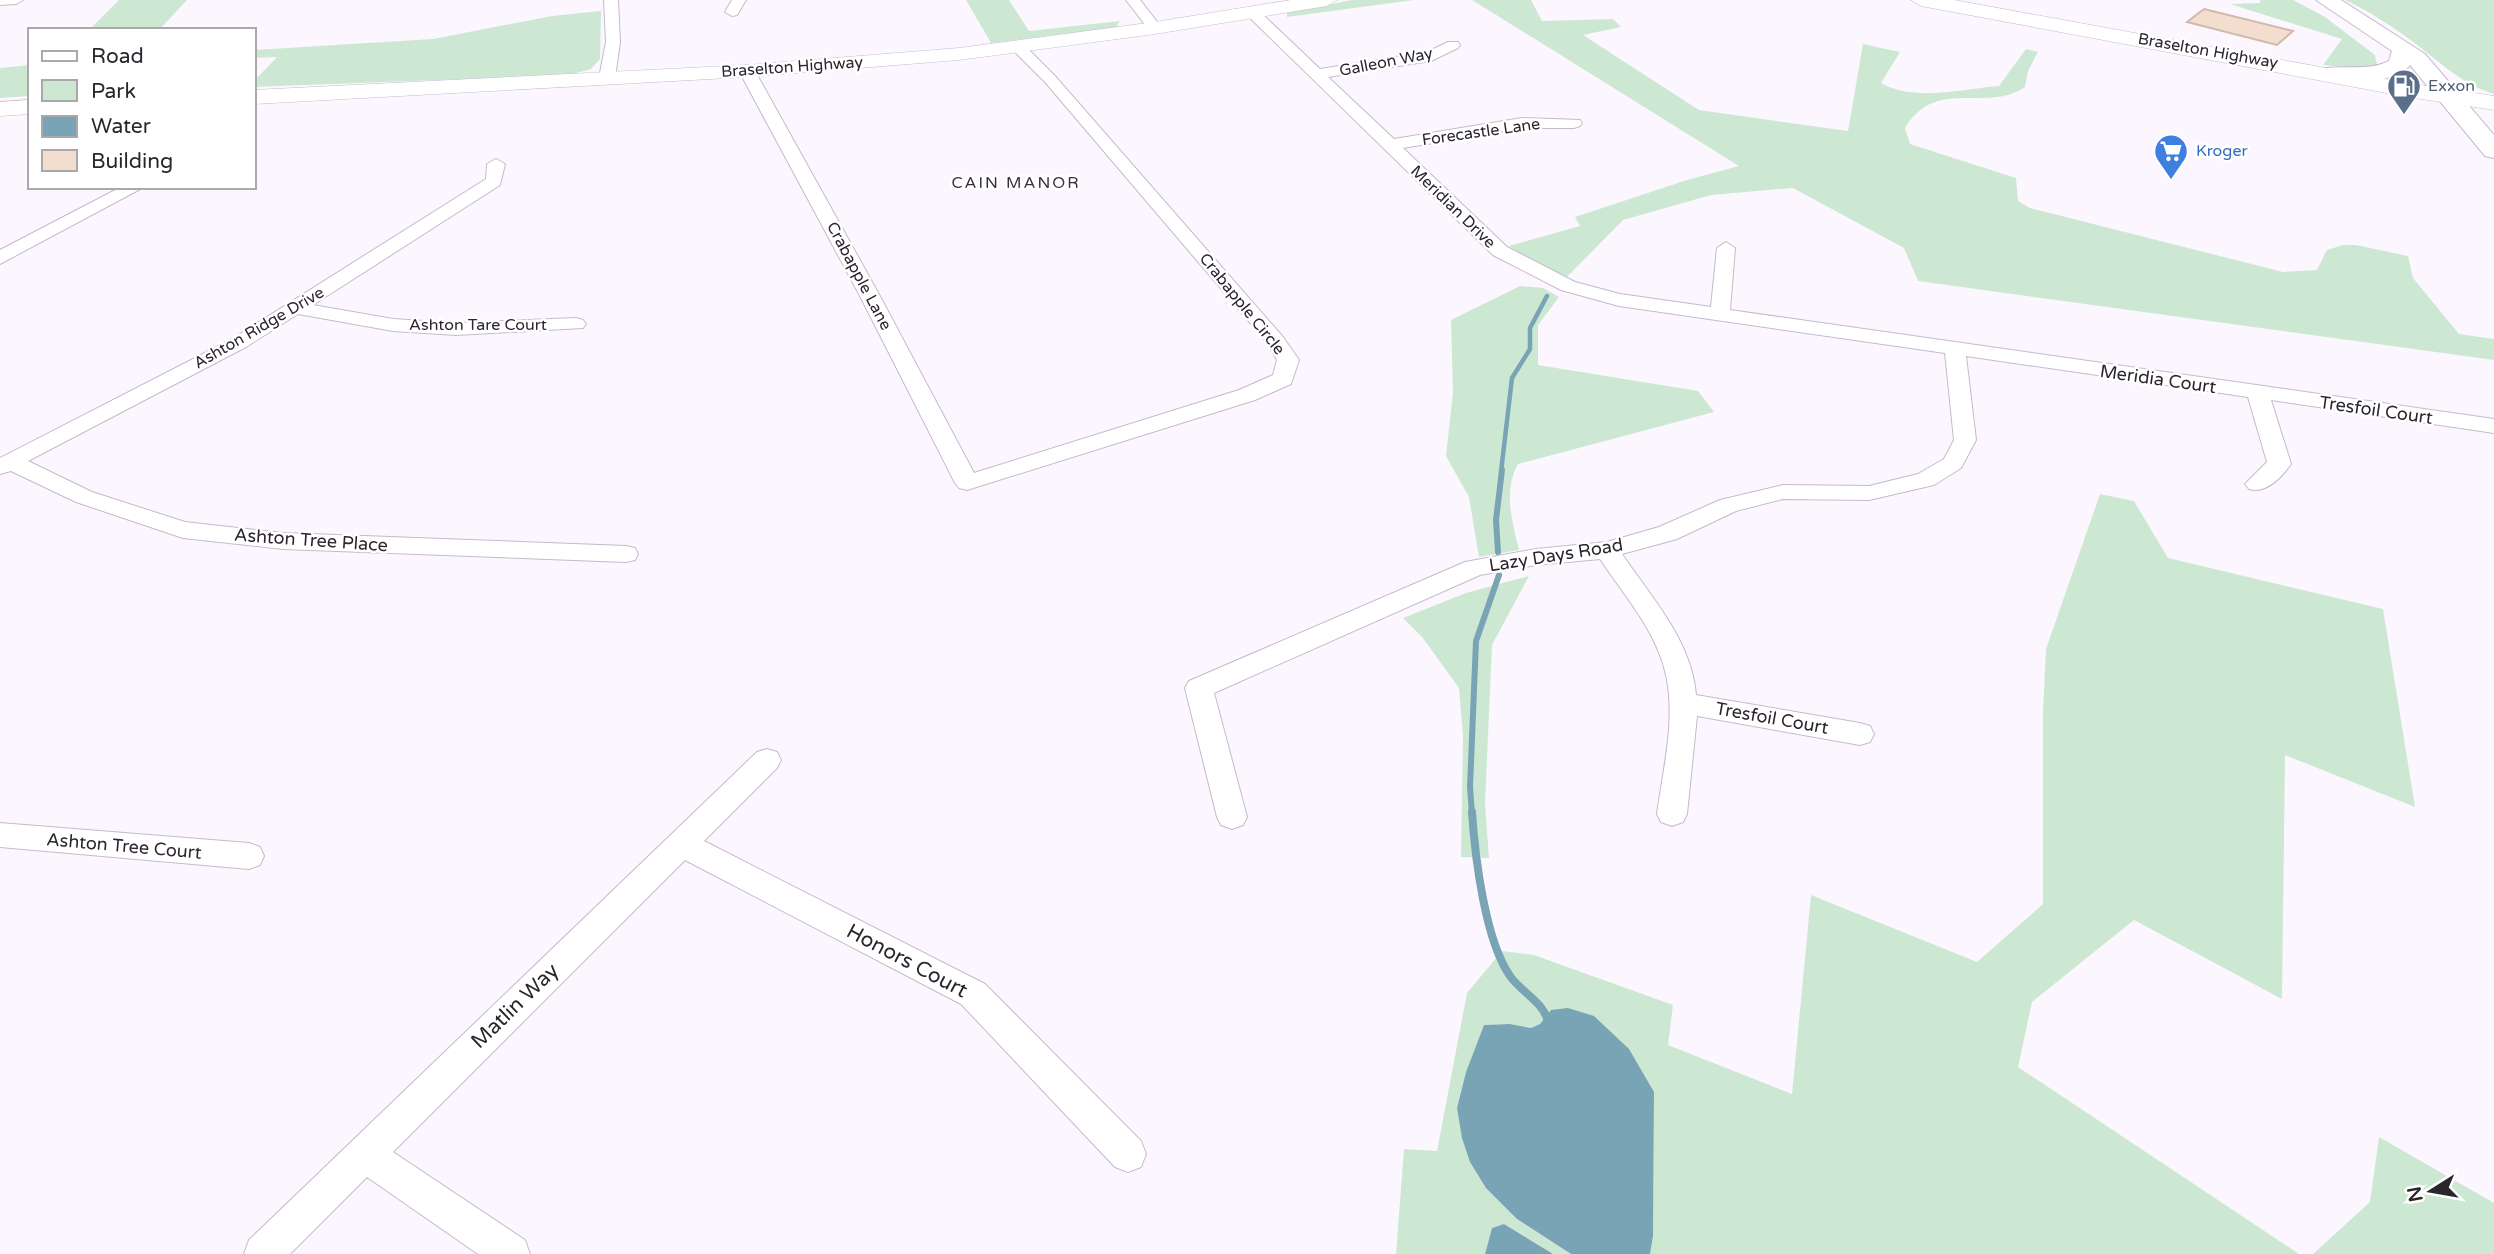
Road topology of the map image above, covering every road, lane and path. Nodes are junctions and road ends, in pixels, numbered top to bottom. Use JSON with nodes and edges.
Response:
{"nodes":[{"id":1,"x":16,"y":0,"type":"edge"},
{"id":2,"x":611,"y":0,"type":"edge"},
{"id":3,"x":1133,"y":0,"type":"edge"},
{"id":4,"x":1327,"y":0,"type":"edge"},
{"id":5,"x":1921,"y":0,"type":"edge"},
{"id":6,"x":2326,"y":0,"type":"edge"},
{"id":7,"x":0,"y":1,"type":"edge"},
{"id":8,"x":1253,"y":13,"type":"junction"},
{"id":9,"x":1155,"y":28,"type":"junction"},
{"id":10,"x":1452,"y":45,"type":"dead end"},
{"id":11,"x":1018,"y":47,"type":"junction"},
{"id":12,"x":2403,"y":50,"type":"junction"},
{"id":13,"x":747,"y":71,"type":"junction"},
{"id":14,"x":1318,"y":74,"type":"junction"},
{"id":15,"x":2329,"y":74,"type":"junction"},
{"id":16,"x":607,"y":78,"type":"junction"},
{"id":17,"x":2449,"y":96,"type":"junction"},
{"id":18,"x":256,"y":97,"type":"edge"},
{"id":19,"x":2494,"y":103,"type":"edge"},
{"id":20,"x":28,"y":107,"type":"edge"},
{"id":21,"x":0,"y":108,"type":"edge"},
{"id":22,"x":1574,"y":123,"type":"dead end"},
{"id":23,"x":1389,"y":145,"type":"junction"},
{"id":24,"x":2494,"y":150,"type":"edge"},
{"id":25,"x":496,"y":164,"type":"dead end"},
{"id":26,"x":131,"y":189,"type":"edge"},
{"id":27,"x":1726,"y":248,"type":"dead end"},
{"id":28,"x":0,"y":258,"type":"edge"},
{"id":29,"x":298,"y":307,"type":"junction"},
{"id":30,"x":1720,"y":314,"type":"junction"},
{"id":31,"x":576,"y":324,"type":"dead end"},
{"id":32,"x":1955,"y":349,"type":"junction"},
{"id":33,"x":2258,"y":394,"type":"junction"},
{"id":34,"x":2494,"y":426,"type":"edge"},
{"id":35,"x":5,"y":464,"type":"edge"},
{"id":36,"x":967,"y":483,"type":"joint"},
{"id":37,"x":2257,"y":484,"type":"dead end"},
{"id":38,"x":1607,"y":550,"type":"junction"},
{"id":39,"x":626,"y":554,"type":"dead end"},
{"id":40,"x":1683,"y":703,"type":"junction"},
{"id":41,"x":1860,"y":734,"type":"dead end"},
{"id":42,"x":767,"y":760,"type":"dead end"},
{"id":43,"x":1672,"y":814,"type":"dead end"},
{"id":44,"x":1232,"y":817,"type":"dead end"},
{"id":45,"x":0,"y":835,"type":"edge"},
{"id":46,"x":681,"y":843,"type":"junction"},
{"id":47,"x":249,"y":856,"type":"dead end"},
{"id":48,"x":364,"y":1154,"type":"junction"},
{"id":49,"x":1128,"y":1154,"type":"dead end"},
{"id":50,"x":263,"y":1254,"type":"edge"},
{"id":51,"x":511,"y":1254,"type":"edge"}],
"edges":[{"from":1,"to":7,"type":"street"},
{"from":2,"to":16,"type":"street"},
{"from":3,"to":9,"type":"street"},
{"from":4,"to":8,"type":"main road","name":"Braselton Highway"},
{"from":5,"to":15,"type":"main road","name":"Braselton Highway"},
{"from":6,"to":12,"type":"main road"},
{"from":8,"to":9,"type":"main road","name":"Braselton Highway"},
{"from":8,"to":14,"type":"street","name":"Meridian Drive"},
{"from":9,"to":11,"type":"main road","name":"Braselton Highway"},
{"from":10,"to":14,"type":"street","name":"Galleon Way"},
{"from":11,"to":13,"type":"main road","name":"Braselton Highway"},
{"from":11,"to":36,"type":"street","name":"Crabapple Circle"},
{"from":12,"to":15,"type":"main road"},
{"from":12,"to":17,"type":"main road"},
{"from":13,"to":16,"type":"main road","name":"Braselton Highway"},
{"from":13,"to":36,"type":"street","name":"Crabapple Lane"},
{"from":14,"to":23,"type":"street","name":"Meridian Drive"},
{"from":15,"to":17,"type":"main road","name":"Braselton Highway"},
{"from":16,"to":18,"type":"main road","name":"Braselton Highway"},
{"from":17,"to":19,"type":"main road","name":"Braselton Highway"},
{"from":17,"to":24,"type":"main road"},
{"from":20,"to":21,"type":"main road"},
{"from":22,"to":23,"type":"street","name":"Forecastle Lane"},
{"from":23,"to":30,"type":"street","name":"Meridian Drive"},
{"from":25,"to":29,"type":"street","name":"Ashton Ridge Drive"},
{"from":26,"to":28,"type":"street"},
{"from":27,"to":30,"type":"street"},
{"from":29,"to":31,"type":"street","name":"Ashton Tare Court"},
{"from":29,"to":35,"type":"street","name":"Ashton Ridge Drive"},
{"from":30,"to":32,"type":"street"},
{"from":32,"to":33,"type":"street","name":"Meridia Court"},
{"from":32,"to":38,"type":"street","name":"Lazy Days Road"},
{"from":33,"to":34,"type":"street","name":"Tresfoil Court"},
{"from":33,"to":37,"type":"street"},
{"from":35,"to":39,"type":"street","name":"Ashton Tree Place"},
{"from":38,"to":40,"type":"street"},
{"from":38,"to":44,"type":"street","name":"Lazy Days Road"},
{"from":40,"to":41,"type":"street","name":"Tresfoil Court"},
{"from":40,"to":43,"type":"street"},
{"from":42,"to":46,"type":"street","name":"Matlin Way"},
{"from":45,"to":47,"type":"street","name":"Ashton Tree Court"},
{"from":46,"to":48,"type":"street","name":"Matlin Way"},
{"from":46,"to":49,"type":"street","name":"Honors Court"},
{"from":48,"to":50,"type":"street","name":"Matlin Way"},
{"from":48,"to":51,"type":"street"}]}
